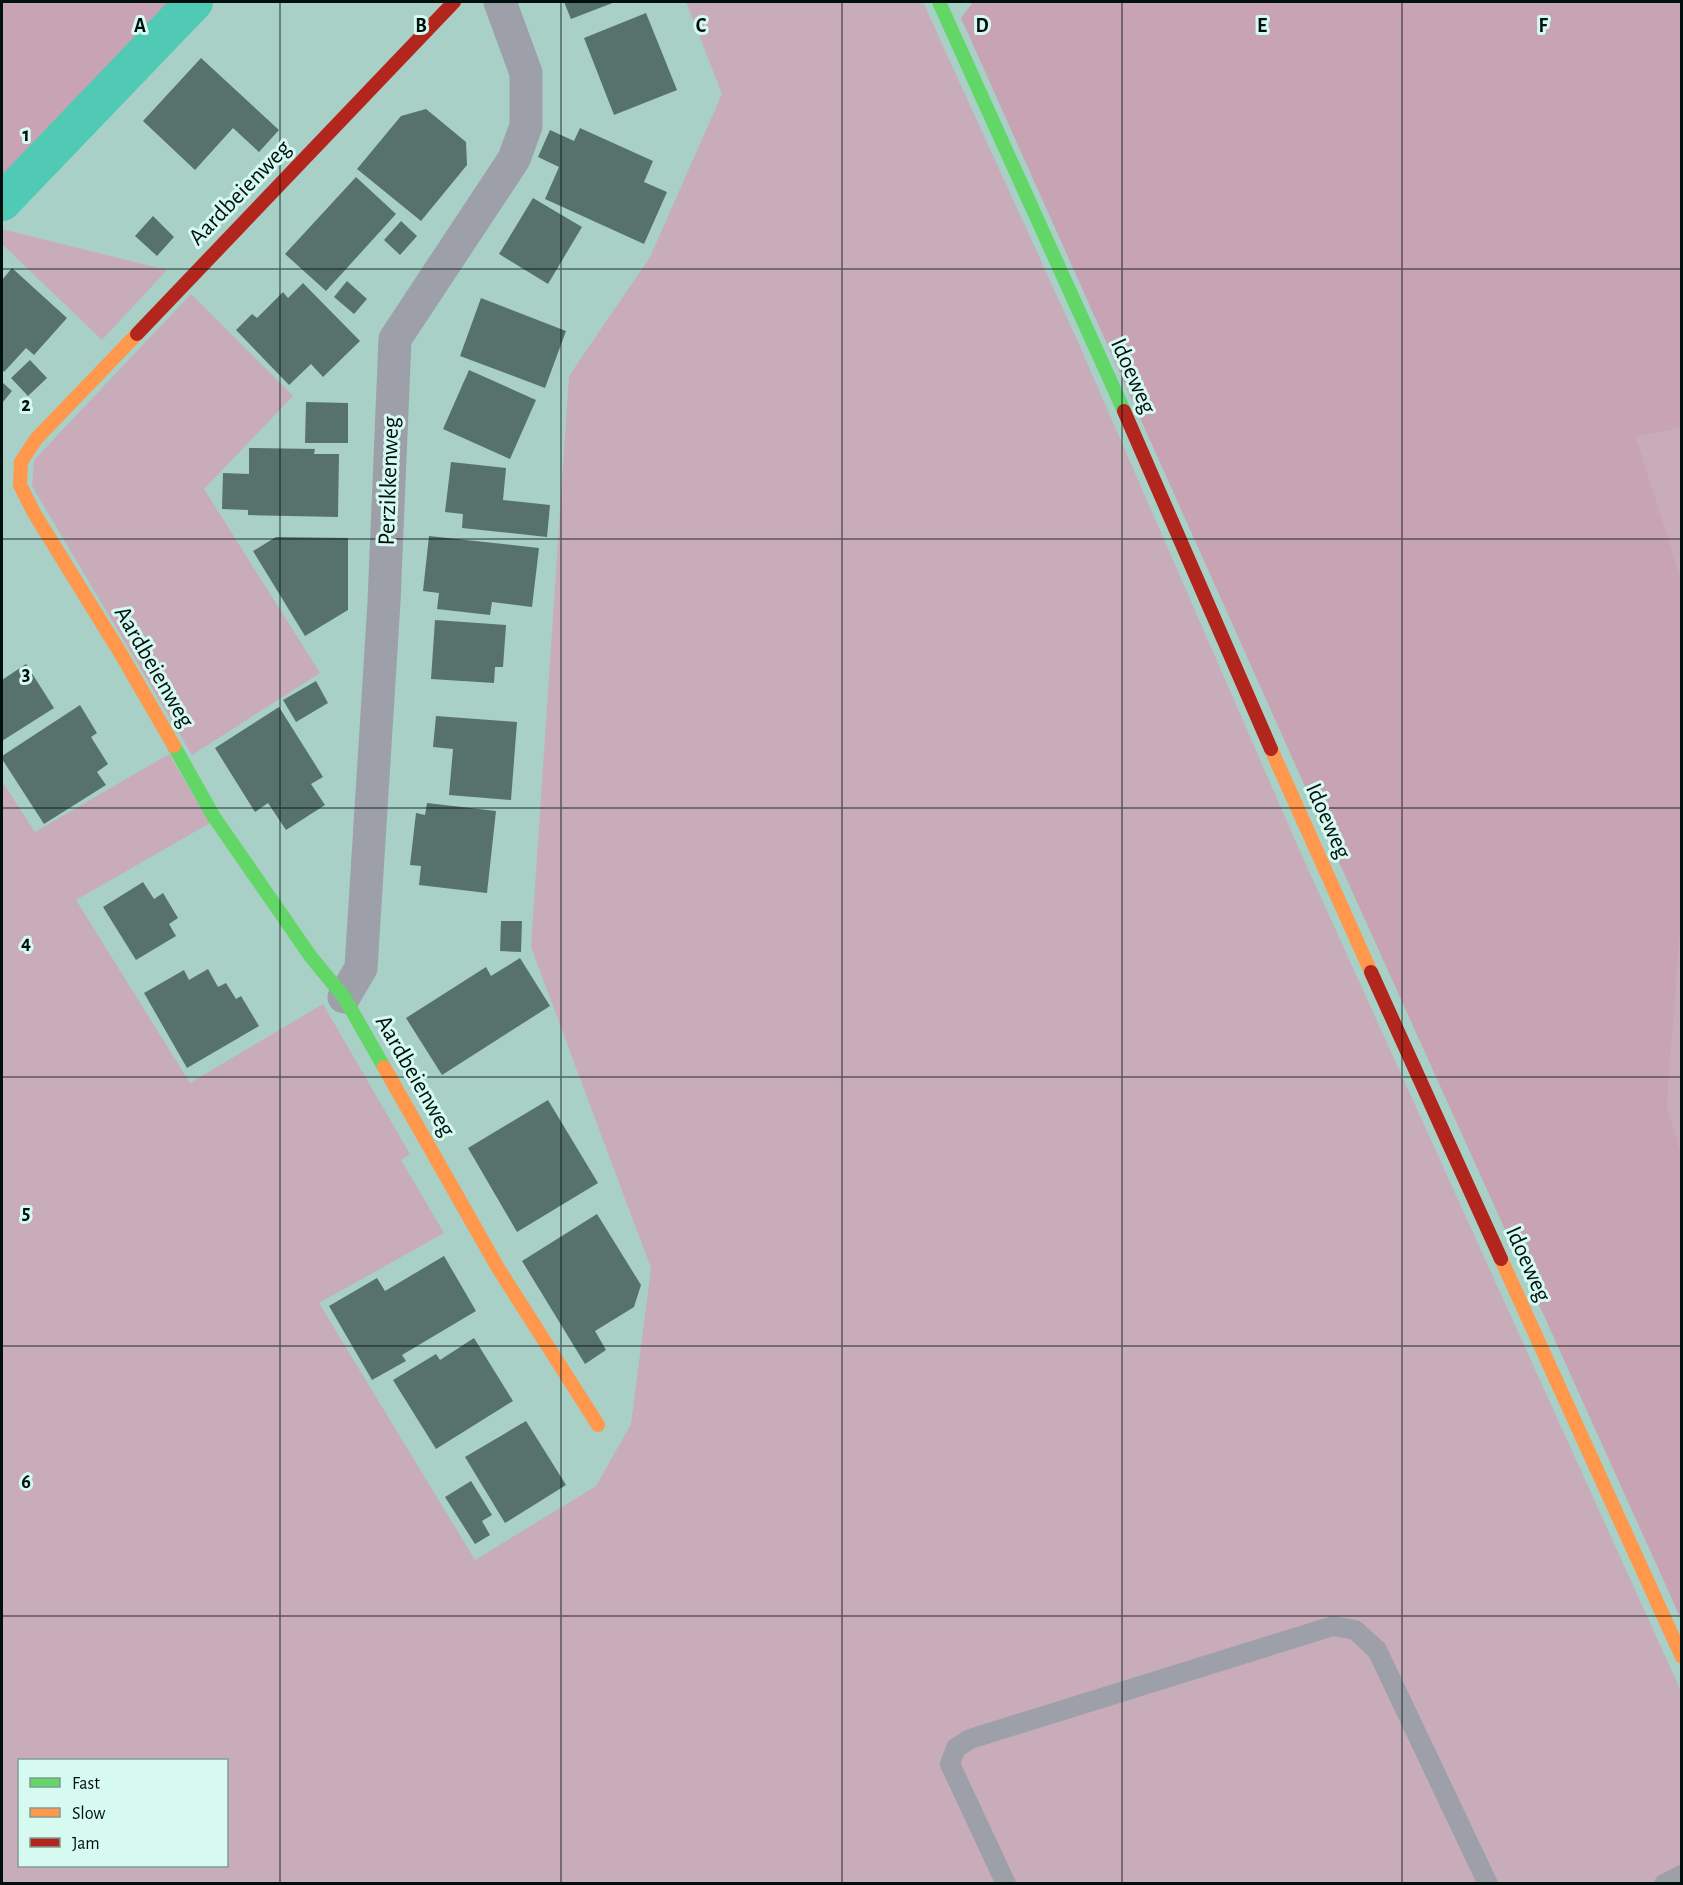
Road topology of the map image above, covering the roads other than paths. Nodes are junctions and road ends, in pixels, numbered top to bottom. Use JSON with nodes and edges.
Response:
{"nodes":[{"id":1,"x":454,"y":2,"type":"edge"},
{"id":2,"x":500,"y":2,"type":"edge"},
{"id":3,"x":939,"y":2,"type":"edge"},
{"id":4,"x":344,"y":997,"type":"junction"},
{"id":5,"x":598,"y":1425,"type":"dead end"},
{"id":6,"x":1682,"y":1657,"type":"edge"},
{"id":7,"x":1682,"y":1875,"type":"edge"},
{"id":8,"x":1006,"y":1884,"type":"edge"},
{"id":9,"x":1488,"y":1884,"type":"edge"},
{"id":10,"x":1664,"y":1884,"type":"edge"}],
"edges":[{"from":1,"to":4,"type":"street","name":"Aardbeienweg"},
{"from":2,"to":4,"type":"street","name":"Perzikkenweg"},
{"from":3,"to":6,"type":"street","name":"Idoeweg"},
{"from":4,"to":5,"type":"street","name":"Aardbeienweg"},
{"from":7,"to":10,"type":"lane"},
{"from":8,"to":9,"type":"lane"}]}
